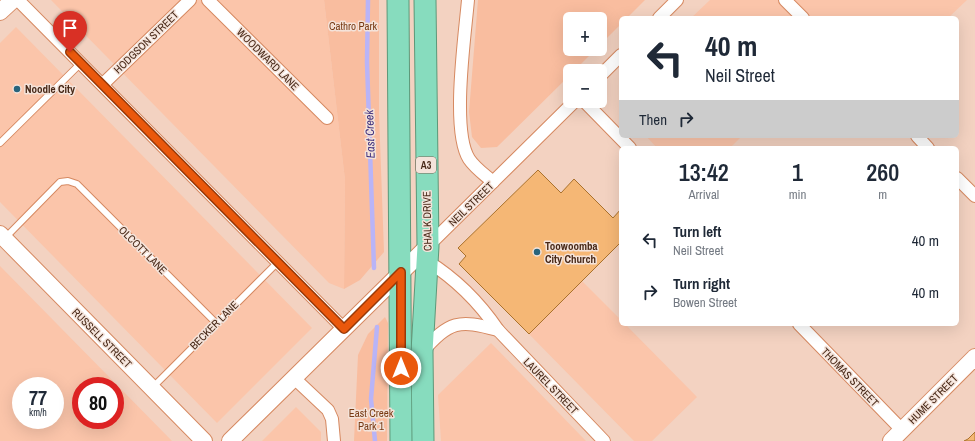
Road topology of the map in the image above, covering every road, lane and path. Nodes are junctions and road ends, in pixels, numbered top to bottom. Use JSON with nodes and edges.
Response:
{"nodes":[{"id":1,"x":12,"y":0,"type":"edge"},
{"id":2,"x":18,"y":0,"type":"edge"},
{"id":3,"x":190,"y":0,"type":"edge"},
{"id":4,"x":208,"y":0,"type":"edge"},
{"id":5,"x":398,"y":0,"type":"edge"},
{"id":6,"x":425,"y":0,"type":"edge"},
{"id":7,"x":468,"y":0,"type":"edge"},
{"id":8,"x":677,"y":0,"type":"edge"},
{"id":9,"x":785,"y":0,"type":"edge"},
{"id":10,"x":0,"y":12,"type":"edge"},
{"id":11,"x":661,"y":16,"type":"edge"},
{"id":12,"x":801,"y":16,"type":"edge"},
{"id":13,"x":619,"y":57,"type":"edge"},
{"id":14,"x":81,"y":63,"type":"junction"},
{"id":15,"x":607,"y":69,"type":"edge"},
{"id":16,"x":103,"y":84,"type":"junction"},
{"id":17,"x":568,"y":108,"type":"edge"},
{"id":18,"x":591,"y":108,"type":"edge"},
{"id":19,"x":327,"y":118,"type":"dead end"},
{"id":20,"x":619,"y":137,"type":"edge"},
{"id":21,"x":620,"y":138,"type":"edge"},
{"id":22,"x":919,"y":138,"type":"edge"},
{"id":23,"x":0,"y":143,"type":"edge"},
{"id":24,"x":628,"y":146,"type":"edge"},
{"id":25,"x":926,"y":146,"type":"edge"},
{"id":26,"x":959,"y":180,"type":"edge"},
{"id":27,"x":493,"y":182,"type":"junction"},
{"id":28,"x":975,"y":196,"type":"edge"},
{"id":29,"x":2,"y":236,"type":"edge"},
{"id":30,"x":427,"y":254,"type":"junction"},
{"id":31,"x":278,"y":262,"type":"junction"},
{"id":32,"x":401,"y":272,"type":"junction"},
{"id":33,"x":216,"y":323,"type":"junction"},
{"id":34,"x":801,"y":326,"type":"edge"},
{"id":35,"x":344,"y":329,"type":"junction"},
{"id":36,"x":498,"y":330,"type":"junction"},
{"id":37,"x":422,"y":352,"type":"junction"},
{"id":38,"x":975,"y":357,"type":"edge"},
{"id":39,"x":294,"y":378,"type":"junction"},
{"id":40,"x":152,"y":388,"type":"junction"},
{"id":41,"x":896,"y":436,"type":"edge"},
{"id":42,"x":204,"y":441,"type":"edge"},
{"id":43,"x":230,"y":441,"type":"edge"},
{"id":44,"x":334,"y":441,"type":"edge"},
{"id":45,"x":401,"y":441,"type":"edge"},
{"id":46,"x":423,"y":441,"type":"edge"},
{"id":47,"x":604,"y":441,"type":"edge"}],
"edges":[{"from":1,"to":10,"type":"street"},
{"from":2,"to":14,"type":"street"},
{"from":3,"to":16,"type":"street","name":"HODGSON STREET"},
{"from":4,"to":19,"type":"street","name":"WOODWARD LANE"},
{"from":5,"to":32,"type":"highway","number":"A3"},
{"from":6,"to":30,"type":"highway","name":"CHALK DRIVE","number":"A3"},
{"from":7,"to":27,"type":"street"},
{"from":8,"to":11,"type":"street"},
{"from":9,"to":12,"type":"street"},
{"from":13,"to":15,"type":"street"},
{"from":14,"to":16,"type":"street"},
{"from":14,"to":23,"type":"lane"},
{"from":16,"to":31,"type":"street"},
{"from":17,"to":27,"type":"street","name":"NEIL STREET"},
{"from":18,"to":20,"type":"street"},
{"from":21,"to":24,"type":"street"},
{"from":22,"to":25,"type":"street"},
{"from":26,"to":28,"type":"street"},
{"from":27,"to":30,"type":"street","name":"NEIL STREET"},
{"from":29,"to":33,"type":"lane","name":"OLCOTT LANE"},
{"from":29,"to":40,"type":"street","name":"RUSSELL STREET"},
{"from":30,"to":32,"type":"street","name":"NEIL STREET"},
{"from":30,"to":36,"type":"street","name":"LAUREL STREET"},
{"from":30,"to":37,"type":"highway","name":"CHALK DRIVE","number":"A3"},
{"from":31,"to":33,"type":"lane","name":"BECKER LANE"},
{"from":31,"to":35,"type":"street"},
{"from":32,"to":35,"type":"street","name":"NEIL STREET"},
{"from":32,"to":45,"type":"highway","number":"A3"},
{"from":33,"to":40,"type":"lane","name":"BECKER LANE"},
{"from":34,"to":41,"type":"street","name":"THOMAS STREET"},
{"from":35,"to":39,"type":"street","name":"NEIL STREET"},
{"from":36,"to":37,"type":"street"},
{"from":36,"to":47,"type":"street","name":"LAUREL STREET"},
{"from":37,"to":46,"type":"highway","name":"CHALK DRIVE","number":"A3"},
{"from":38,"to":41,"type":"street","name":"HUME STREET"},
{"from":39,"to":43,"type":"street","name":"NEIL STREET"},
{"from":39,"to":44,"type":"street"},
{"from":40,"to":42,"type":"street","name":"RUSSELL STREET"}]}
